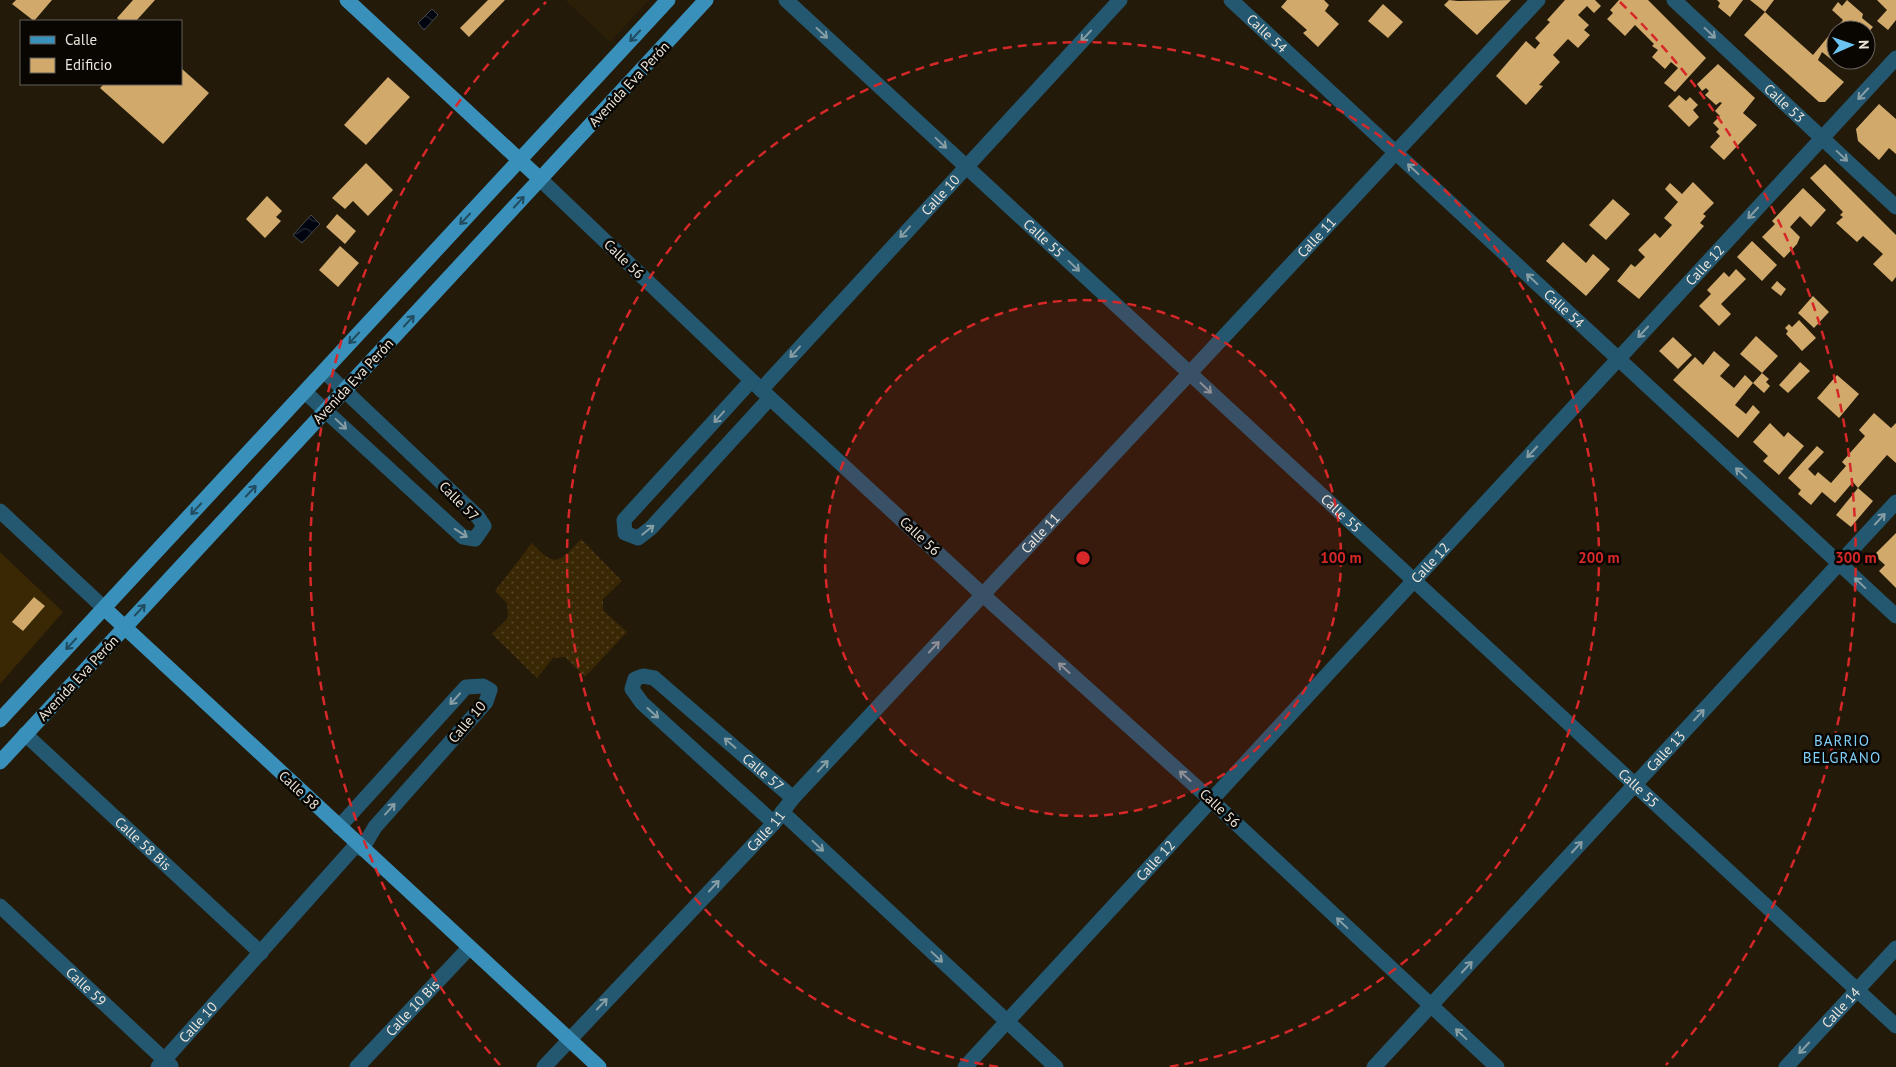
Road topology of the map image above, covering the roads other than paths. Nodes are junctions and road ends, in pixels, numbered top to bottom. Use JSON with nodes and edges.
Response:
{"nodes":[{"id":1,"x":348,"y":0,"type":"edge"},
{"id":2,"x":668,"y":0,"type":"edge"},
{"id":3,"x":706,"y":0,"type":"edge"},
{"id":4,"x":786,"y":0,"type":"edge"},
{"id":5,"x":1120,"y":0,"type":"edge"},
{"id":6,"x":1231,"y":0,"type":"edge"},
{"id":7,"x":1538,"y":0,"type":"edge"},
{"id":8,"x":1674,"y":0,"type":"edge"},
{"id":9,"x":1896,"y":58,"type":"edge"},
{"id":10,"x":1822,"y":138,"type":"junction"},
{"id":11,"x":1395,"y":152,"type":"junction"},
{"id":12,"x":519,"y":161,"type":"junction"},
{"id":13,"x":965,"y":166,"type":"junction"},
{"id":14,"x":540,"y":179,"type":"junction"},
{"id":15,"x":1896,"y":207,"type":"edge"},
{"id":16,"x":1618,"y":359,"type":"junction"},
{"id":17,"x":324,"y":371,"type":"junction"},
{"id":18,"x":1190,"y":373,"type":"junction"},
{"id":19,"x":761,"y":390,"type":"junction"},
{"id":20,"x":344,"y":391,"type":"junction"},
{"id":21,"x":305,"y":392,"type":"junction"},
{"id":22,"x":326,"y":410,"type":"junction"},
{"id":23,"x":1896,"y":502,"type":"edge"},
{"id":24,"x":0,"y":511,"type":"edge"},
{"id":25,"x":1839,"y":563,"type":"junction"},
{"id":26,"x":1414,"y":580,"type":"junction"},
{"id":27,"x":983,"y":594,"type":"junction"},
{"id":28,"x":104,"y":608,"type":"junction"},
{"id":29,"x":1896,"y":616,"type":"edge"},
{"id":30,"x":125,"y":627,"type":"junction"},
{"id":31,"x":0,"y":720,"type":"edge"},
{"id":32,"x":25,"y":734,"type":"junction"},
{"id":33,"x":0,"y":762,"type":"edge"},
{"id":34,"x":1635,"y":785,"type":"junction"},
{"id":35,"x":793,"y":798,"type":"junction"},
{"id":36,"x":1211,"y":800,"type":"junction"},
{"id":37,"x":778,"y":818,"type":"junction"},
{"id":38,"x":339,"y":827,"type":"junction"},
{"id":39,"x":360,"y":847,"type":"junction"},
{"id":40,"x":0,"y":906,"type":"edge"},
{"id":41,"x":469,"y":948,"type":"junction"},
{"id":42,"x":1896,"y":948,"type":"edge"},
{"id":43,"x":261,"y":953,"type":"junction"},
{"id":44,"x":1857,"y":990,"type":"junction"},
{"id":45,"x":1431,"y":1006,"type":"junction"},
{"id":46,"x":1006,"y":1022,"type":"junction"},
{"id":47,"x":1896,"y":1026,"type":"edge"},
{"id":48,"x":568,"y":1039,"type":"junction"},
{"id":49,"x":165,"y":1065,"type":"edge"},
{"id":50,"x":357,"y":1067,"type":"edge"},
{"id":51,"x":544,"y":1067,"type":"edge"},
{"id":52,"x":599,"y":1067,"type":"edge"},
{"id":53,"x":965,"y":1067,"type":"edge"},
{"id":54,"x":1056,"y":1067,"type":"edge"},
{"id":55,"x":1374,"y":1067,"type":"edge"},
{"id":56,"x":1497,"y":1067,"type":"edge"},
{"id":57,"x":1786,"y":1067,"type":"edge"}],
"edges":[{"from":1,"to":12,"type":"main road","name":"Calle 56"},
{"from":2,"to":12,"type":"main road","name":"Avenida Eva Perón","one_way":true},
{"from":3,"to":14,"type":"main road","name":"Avenida Eva Perón"},
{"from":4,"to":13,"type":"street","name":"Calle 55","one_way":true},
{"from":5,"to":13,"type":"street","name":"Calle 10","one_way":true},
{"from":6,"to":11,"type":"street","name":"Calle 54"},
{"from":7,"to":11,"type":"street","name":"Calle 11"},
{"from":8,"to":10,"type":"street","name":"Calle 53","one_way":true},
{"from":9,"to":10,"type":"street","name":"Calle 12","one_way":true},
{"from":10,"to":15,"type":"street","name":"Calle 53","one_way":true},
{"from":10,"to":16,"type":"street","name":"Calle 12","one_way":true},
{"from":16,"to":11,"type":"street","name":"Calle 54","one_way":true},
{"from":11,"to":18,"type":"street","name":"Calle 11"},
{"from":12,"to":14,"type":"main road","name":"Calle 56"},
{"from":12,"to":17,"type":"main road","name":"Avenida Eva Perón","one_way":true},
{"from":13,"to":18,"type":"street","name":"Calle 55","one_way":true},
{"from":13,"to":19,"type":"street","name":"Calle 10","one_way":true},
{"from":14,"to":19,"type":"street","name":"Calle 56"},
{"from":20,"to":14,"type":"main road","name":"Avenida Eva Perón","one_way":true},
{"from":25,"to":16,"type":"street","name":"Calle 54","one_way":true},
{"from":16,"to":26,"type":"street","name":"Calle 12","one_way":true},
{"from":17,"to":20,"type":"street","name":"Calle 57"},
{"from":17,"to":21,"type":"main road","name":"Avenida Eva Perón"},
{"from":18,"to":26,"type":"street","name":"Calle 55","one_way":true},
{"from":18,"to":27,"type":"street","name":"Calle 11"},
{"from":19,"to":19,"type":"street","name":"Calle 10","one_way":true},
{"from":19,"to":27,"type":"street","name":"Calle 56"},
{"from":20,"to":22,"type":"main road","name":"Avenida Eva Perón"},
{"from":22,"to":20,"type":"street","name":"Calle 57","one_way":true},
{"from":21,"to":22,"type":"street","name":"Calle 57"},
{"from":21,"to":28,"type":"main road","name":"Avenida Eva Perón","one_way":true},
{"from":30,"to":22,"type":"main road","name":"Avenida Eva Perón","one_way":true},
{"from":25,"to":23,"type":"street","name":"Calle 13","one_way":true},
{"from":24,"to":28,"type":"street","name":"Calle 58"},
{"from":29,"to":25,"type":"street","name":"Calle 54","one_way":true},
{"from":34,"to":25,"type":"street","name":"Calle 13","one_way":true},
{"from":26,"to":34,"type":"street","name":"Calle 55"},
{"from":26,"to":36,"type":"street","name":"Calle 12"},
{"from":35,"to":27,"type":"street","name":"Calle 11","one_way":true},
{"from":36,"to":27,"type":"street","name":"Calle 56","one_way":true},
{"from":28,"to":30,"type":"main road","name":"Calle 58"},
{"from":28,"to":31,"type":"main road","name":"Avenida Eva Perón","one_way":true},
{"from":30,"to":32,"type":"main road","name":"Avenida Eva Perón"},
{"from":30,"to":38,"type":"main road","name":"Calle 58"},
{"from":32,"to":33,"type":"main road","name":"Avenida Eva Perón"},
{"from":32,"to":43,"type":"street","name":"Calle 58 Bis"},
{"from":34,"to":44,"type":"street","name":"Calle 55"},
{"from":45,"to":34,"type":"street","name":"Calle 13","one_way":true},
{"from":35,"to":37,"type":"street","name":"Calle 11"},
{"from":35,"to":37,"type":"street","name":"Calle 57","one_way":true},
{"from":45,"to":36,"type":"street","name":"Calle 56","one_way":true},
{"from":36,"to":46,"type":"street","name":"Calle 12"},
{"from":37,"to":46,"type":"street","name":"Calle 57","one_way":true},
{"from":48,"to":37,"type":"street","name":"Calle 11","one_way":true},
{"from":38,"to":39,"type":"main road","name":"Calle 58"},
{"from":39,"to":38,"type":"street","name":"Calle 10","one_way":true},
{"from":39,"to":41,"type":"main road","name":"Calle 58"},
{"from":39,"to":43,"type":"street","name":"Calle 10"},
{"from":40,"to":49,"type":"street","name":"Calle 59"},
{"from":41,"to":48,"type":"main road","name":"Calle 58"},
{"from":41,"to":50,"type":"street","name":"Calle 10 Bis"},
{"from":42,"to":44,"type":"street","name":"Calle 14"},
{"from":43,"to":49,"type":"street","name":"Calle 10"},
{"from":44,"to":47,"type":"street","name":"Calle 55"},
{"from":44,"to":57,"type":"street","name":"Calle 14","one_way":true},
{"from":45,"to":55,"type":"street","name":"Calle 13"},
{"from":56,"to":45,"type":"street","name":"Calle 56","one_way":true},
{"from":46,"to":53,"type":"street","name":"Calle 12"},
{"from":46,"to":54,"type":"street","name":"Calle 57"},
{"from":48,"to":51,"type":"street","name":"Calle 11"},
{"from":48,"to":52,"type":"main road","name":"Calle 58"}]}
